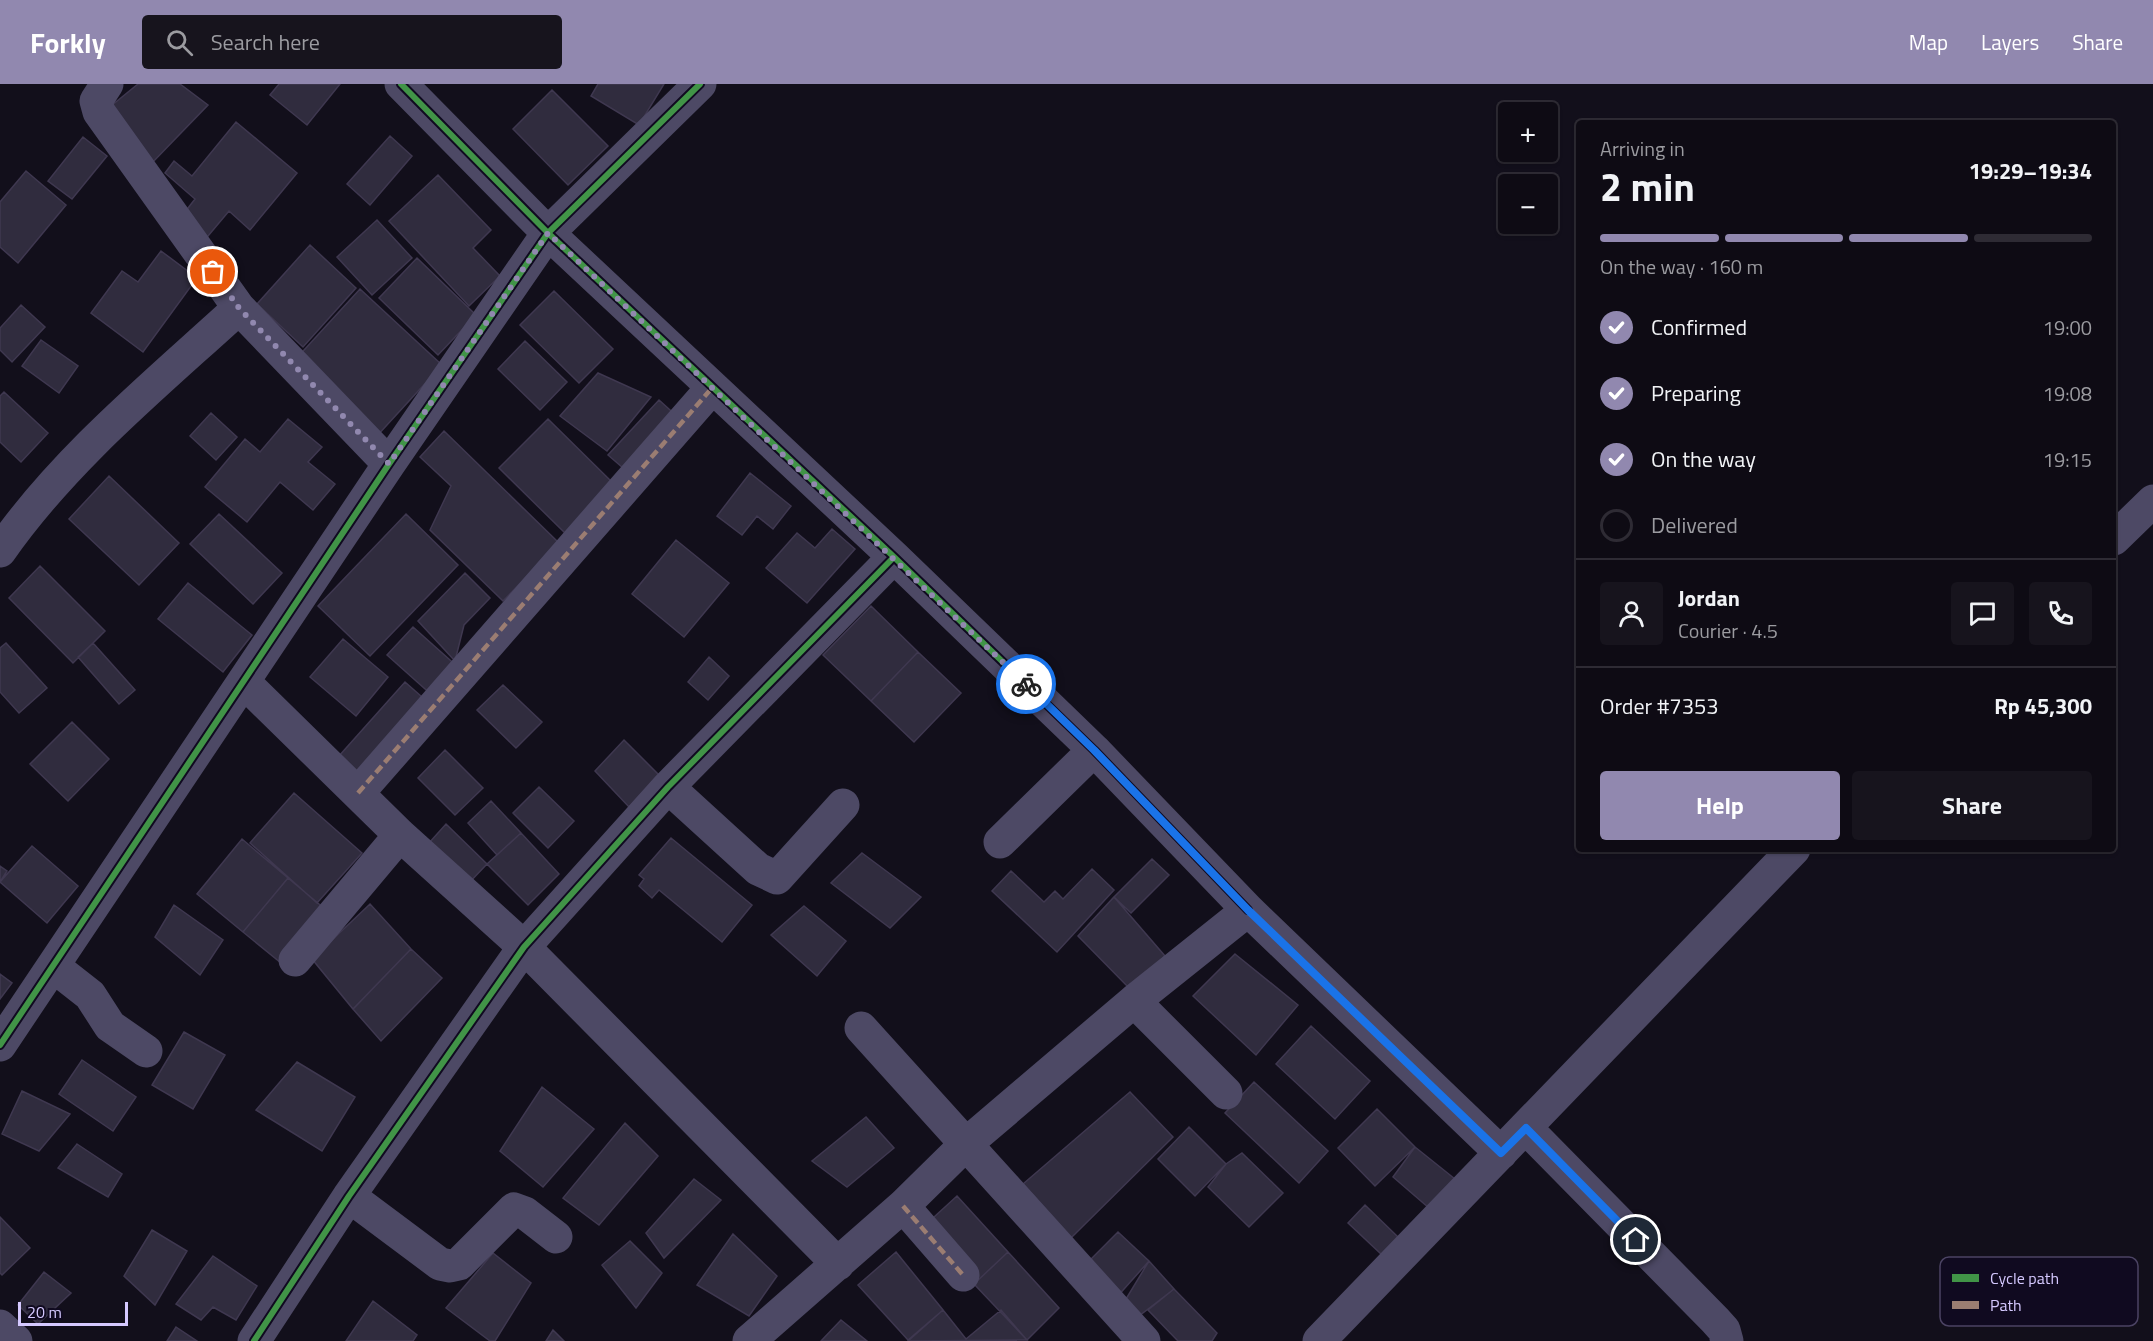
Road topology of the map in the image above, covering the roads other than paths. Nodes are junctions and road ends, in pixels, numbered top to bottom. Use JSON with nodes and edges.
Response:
{"nodes":[{"id":1,"x":107,"y":84,"type":"edge"},
{"id":2,"x":401,"y":84,"type":"edge"},
{"id":3,"x":700,"y":84,"type":"edge"},
{"id":4,"x":548,"y":233,"type":"junction"},
{"id":5,"x":239,"y":308,"type":"junction"},
{"id":6,"x":712,"y":388,"type":"junction"},
{"id":7,"x":389,"y":464,"type":"junction"},
{"id":8,"x":2153,"y":501,"type":"edge"},
{"id":9,"x":2116,"y":537,"type":"edge"},
{"id":10,"x":0,"y":551,"type":"edge"},
{"id":11,"x":894,"y":557,"type":"junction"},
{"id":12,"x":244,"y":682,"type":"junction"},
{"id":13,"x":1094,"y":750,"type":"junction"},
{"id":14,"x":668,"y":787,"type":"junction"},
{"id":15,"x":358,"y":793,"type":"junction"},
{"id":16,"x":843,"y":805,"type":"dead end"},
{"id":17,"x":399,"y":835,"type":"junction"},
{"id":18,"x":1000,"y":842,"type":"dead end"},
{"id":19,"x":1791,"y":852,"type":"edge"},
{"id":20,"x":1248,"y":910,"type":"junction"},
{"id":21,"x":525,"y":947,"type":"junction"},
{"id":22,"x":295,"y":960,"type":"dead end"},
{"id":23,"x":53,"y":966,"type":"junction"},
{"id":24,"x":1134,"y":1001,"type":"junction"},
{"id":25,"x":861,"y":1028,"type":"dead end"},
{"id":26,"x":0,"y":1045,"type":"edge"},
{"id":27,"x":146,"y":1051,"type":"dead end"},
{"id":28,"x":1226,"y":1093,"type":"dead end"},
{"id":29,"x":1526,"y":1128,"type":"junction"},
{"id":30,"x":966,"y":1144,"type":"junction"},
{"id":31,"x":1501,"y":1153,"type":"junction"},
{"id":32,"x":349,"y":1196,"type":"junction"},
{"id":33,"x":903,"y":1206,"type":"junction"},
{"id":34,"x":556,"y":1238,"type":"dead end"},
{"id":35,"x":838,"y":1264,"type":"junction"},
{"id":36,"x":963,"y":1275,"type":"dead end"},
{"id":37,"x":0,"y":1326,"type":"edge"},
{"id":38,"x":16,"y":1341,"type":"edge"},
{"id":39,"x":254,"y":1341,"type":"edge"},
{"id":40,"x":749,"y":1341,"type":"edge"},
{"id":41,"x":1144,"y":1341,"type":"edge"},
{"id":42,"x":1319,"y":1341,"type":"edge"},
{"id":43,"x":1727,"y":1341,"type":"edge"}],
"edges":[{"from":1,"to":5,"type":"street"},
{"from":2,"to":4,"type":"street"},
{"from":3,"to":4,"type":"street"},
{"from":4,"to":6,"type":"street"},
{"from":4,"to":7,"type":"street"},
{"from":5,"to":7,"type":"street"},
{"from":5,"to":10,"type":"street"},
{"from":6,"to":11,"type":"street"},
{"from":6,"to":15,"type":"street"},
{"from":7,"to":12,"type":"street"},
{"from":8,"to":9,"type":"street"},
{"from":11,"to":13,"type":"street"},
{"from":11,"to":14,"type":"street"},
{"from":12,"to":15,"type":"street"},
{"from":12,"to":23,"type":"street"},
{"from":13,"to":18,"type":"street"},
{"from":13,"to":20,"type":"street"},
{"from":14,"to":16,"type":"street"},
{"from":14,"to":21,"type":"street"},
{"from":15,"to":17,"type":"street"},
{"from":17,"to":21,"type":"street"},
{"from":17,"to":22,"type":"street"},
{"from":19,"to":29,"type":"street"},
{"from":20,"to":24,"type":"street"},
{"from":20,"to":31,"type":"street"},
{"from":21,"to":32,"type":"street"},
{"from":21,"to":35,"type":"street"},
{"from":23,"to":26,"type":"street"},
{"from":23,"to":27,"type":"street"},
{"from":24,"to":28,"type":"street"},
{"from":24,"to":30,"type":"street"},
{"from":25,"to":30,"type":"street"},
{"from":29,"to":31,"type":"street"},
{"from":29,"to":43,"type":"street"},
{"from":30,"to":33,"type":"street"},
{"from":30,"to":41,"type":"street"},
{"from":31,"to":42,"type":"street"},
{"from":32,"to":34,"type":"street"},
{"from":32,"to":39,"type":"street"},
{"from":33,"to":35,"type":"street"},
{"from":33,"to":36,"type":"street"},
{"from":35,"to":40,"type":"street"},
{"from":37,"to":38,"type":"street"}]}
